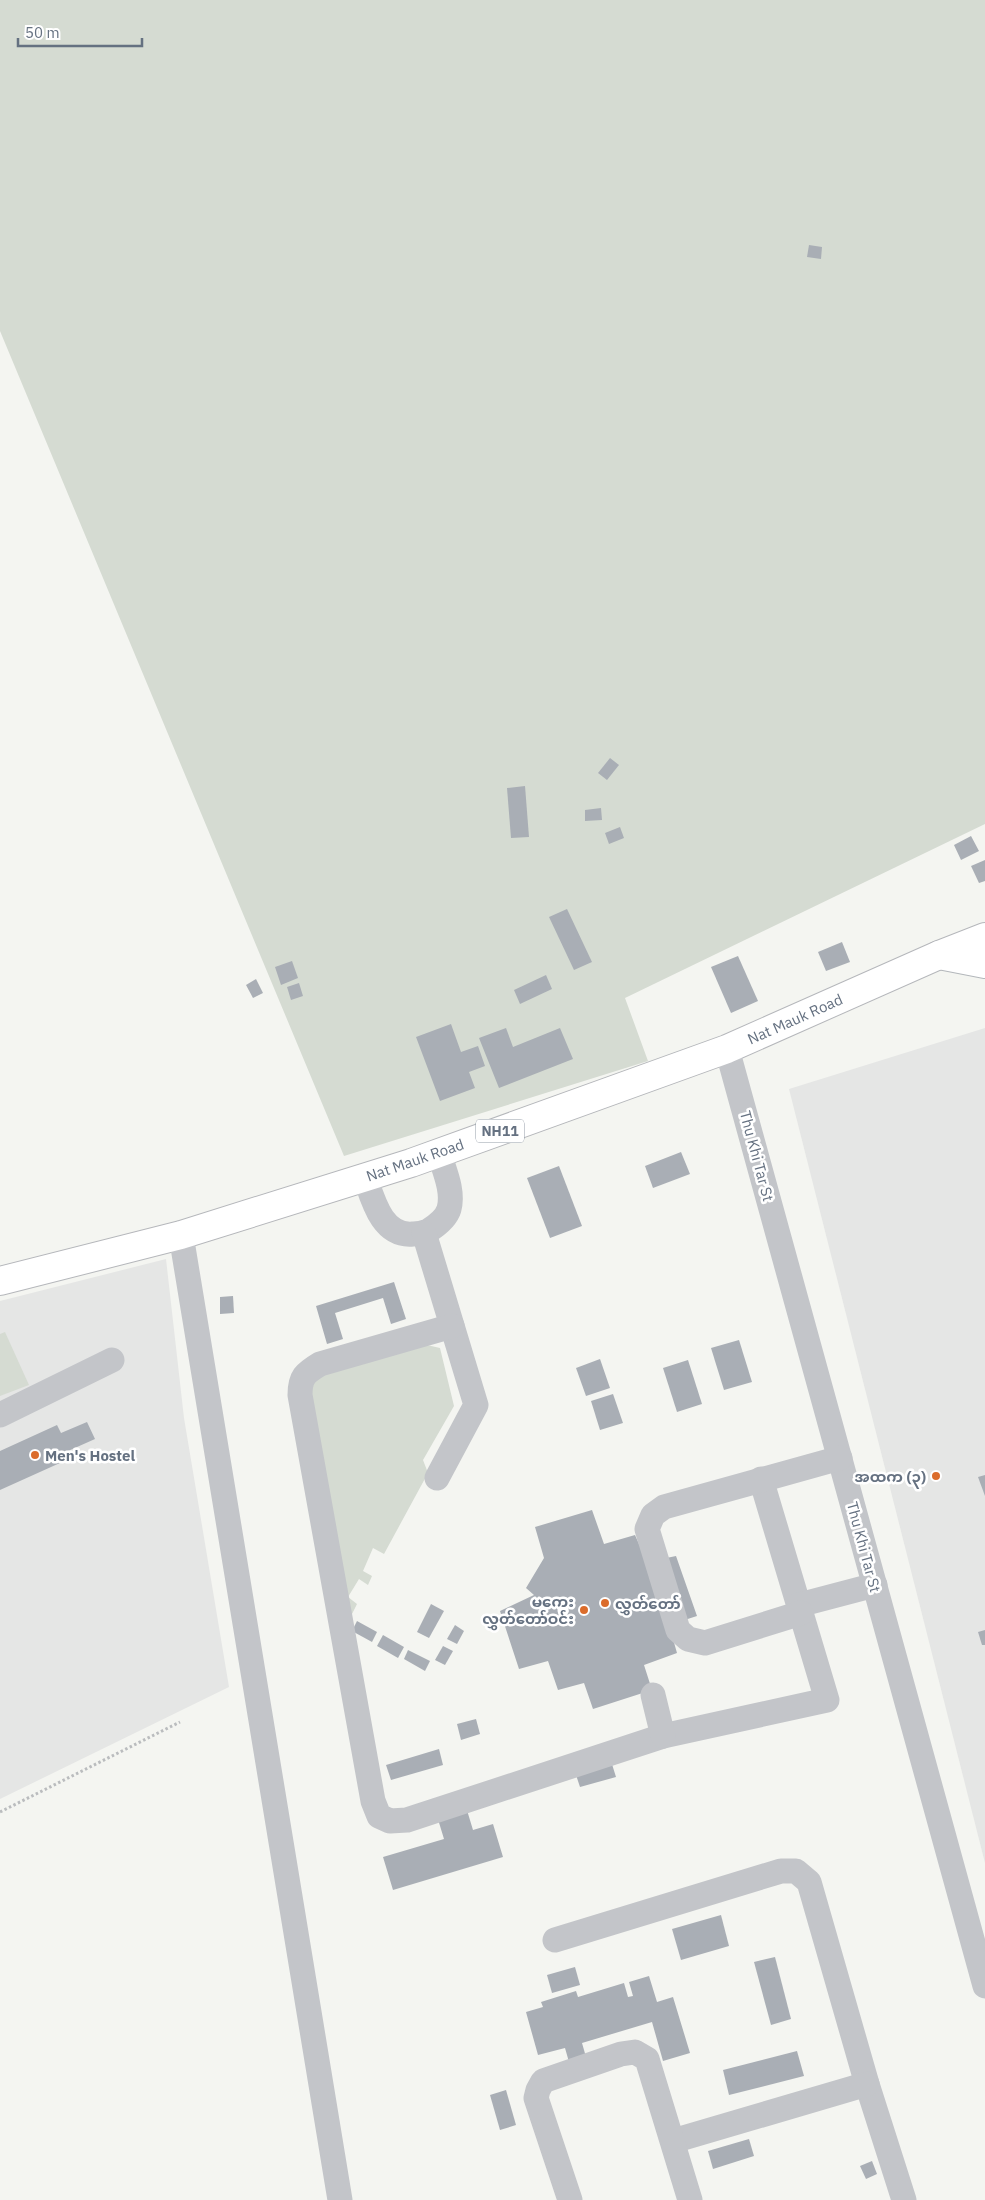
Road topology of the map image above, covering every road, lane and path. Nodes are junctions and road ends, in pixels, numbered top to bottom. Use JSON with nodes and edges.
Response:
{"nodes":[{"id":1,"x":985,"y":937,"type":"edge"},
{"id":2,"x":939,"y":955,"type":"junction"},
{"id":3,"x":985,"y":964,"type":"edge"},
{"id":4,"x":727,"y":1050,"type":"junction"},
{"id":5,"x":439,"y":1153,"type":"junction"},
{"id":6,"x":364,"y":1177,"type":"junction"},
{"id":7,"x":424,"y":1233,"type":"junction"},
{"id":8,"x":181,"y":1235,"type":"junction"},
{"id":9,"x":0,"y":1281,"type":"edge"},
{"id":10,"x":452,"y":1326,"type":"junction"},
{"id":11,"x":112,"y":1360,"type":"dead end"},
{"id":12,"x":0,"y":1415,"type":"edge"},
{"id":13,"x":840,"y":1458,"type":"junction"},
{"id":14,"x":437,"y":1478,"type":"dead end"},
{"id":15,"x":761,"y":1479,"type":"junction"},
{"id":16,"x":875,"y":1585,"type":"junction"},
{"id":17,"x":800,"y":1609,"type":"junction"},
{"id":18,"x":653,"y":1695,"type":"dead end"},
{"id":19,"x":180,"y":1722,"type":"dead end"},
{"id":20,"x":663,"y":1736,"type":"junction"},
{"id":21,"x":0,"y":1812,"type":"edge"},
{"id":22,"x":554,"y":1940,"type":"dead end"},
{"id":23,"x":985,"y":1986,"type":"edge"},
{"id":24,"x":867,"y":2084,"type":"junction"},
{"id":25,"x":673,"y":2141,"type":"junction"},
{"id":26,"x":340,"y":2200,"type":"edge"},
{"id":27,"x":570,"y":2200,"type":"edge"},
{"id":28,"x":690,"y":2200,"type":"edge"},
{"id":29,"x":904,"y":2200,"type":"edge"}],
"edges":[{"from":1,"to":2,"type":"main road","name":"Nat Mauk Road","number":"NH11"},
{"from":2,"to":3,"type":"main road"},
{"from":2,"to":4,"type":"main road","name":"Nat Mauk Road","number":"NH11"},
{"from":4,"to":5,"type":"main road","name":"Nat Mauk Road","number":"NH11"},
{"from":4,"to":13,"type":"street","name":"Thu Khi Tar St"},
{"from":5,"to":6,"type":"main road","name":"Nat Mauk Road","number":"NH11"},
{"from":5,"to":7,"type":"street"},
{"from":6,"to":7,"type":"street"},
{"from":6,"to":8,"type":"main road","name":"Nat Mauk Road","number":"NH11"},
{"from":7,"to":10,"type":"street"},
{"from":8,"to":9,"type":"main road","name":"Nat Mauk Road","number":"NH11"},
{"from":8,"to":26,"type":"street"},
{"from":10,"to":14,"type":"street"},
{"from":10,"to":20,"type":"street"},
{"from":11,"to":12,"type":"street"},
{"from":13,"to":15,"type":"street"},
{"from":13,"to":16,"type":"street","name":"Thu Khi Tar St"},
{"from":15,"to":17,"type":"street"},
{"from":15,"to":17,"type":"street"},
{"from":16,"to":17,"type":"street"},
{"from":16,"to":23,"type":"street","name":"Thu Khi Tar St"},
{"from":17,"to":20,"type":"street"},
{"from":18,"to":20,"type":"street"},
{"from":19,"to":21,"type":"path"},
{"from":22,"to":24,"type":"street"},
{"from":24,"to":25,"type":"street"},
{"from":24,"to":29,"type":"street"},
{"from":25,"to":27,"type":"street"},
{"from":25,"to":28,"type":"street"}]}
